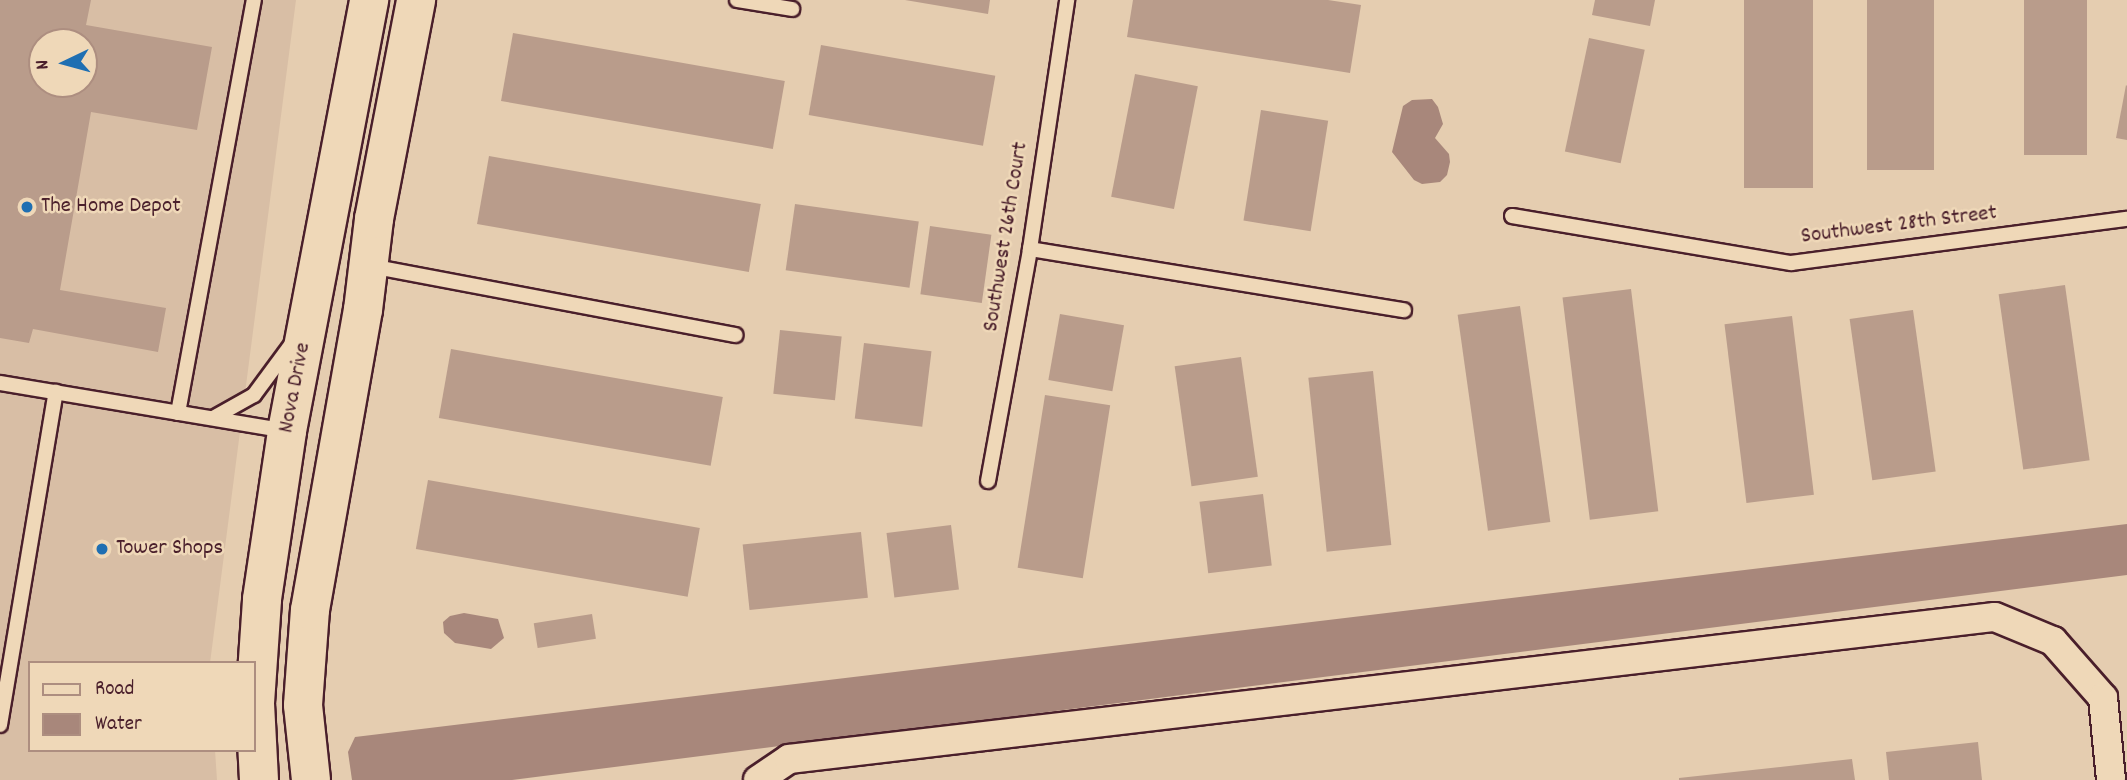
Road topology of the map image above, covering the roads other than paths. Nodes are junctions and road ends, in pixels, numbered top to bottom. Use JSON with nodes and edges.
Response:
{"nodes":[{"id":1,"x":254,"y":0,"type":"edge"},
{"id":2,"x":369,"y":0,"type":"edge"},
{"id":3,"x":416,"y":0,"type":"edge"},
{"id":4,"x":737,"y":0,"type":"edge"},
{"id":5,"x":1067,"y":0,"type":"edge"},
{"id":6,"x":792,"y":9,"type":"dead end"},
{"id":7,"x":1512,"y":216,"type":"dead end"},
{"id":8,"x":2127,"y":219,"type":"edge"},
{"id":9,"x":1030,"y":249,"type":"junction"},
{"id":10,"x":322,"y":260,"type":"junction"},
{"id":11,"x":368,"y":266,"type":"junction"},
{"id":12,"x":1404,"y":310,"type":"dead end"},
{"id":13,"x":310,"y":318,"type":"junction"},
{"id":14,"x":736,"y":335,"type":"dead end"},
{"id":15,"x":0,"y":383,"type":"edge"},
{"id":16,"x":57,"y":392,"type":"junction"},
{"id":17,"x":178,"y":412,"type":"junction"},
{"id":18,"x":213,"y":418,"type":"junction"},
{"id":19,"x":287,"y":431,"type":"junction"},
{"id":20,"x":988,"y":481,"type":"dead end"},
{"id":21,"x":310,"y":610,"type":"junction"},
{"id":22,"x":256,"y":688,"type":"edge"},
{"id":23,"x":256,"y":722,"type":"edge"},
{"id":24,"x":0,"y":725,"type":"edge"},
{"id":25,"x":259,"y":780,"type":"edge"},
{"id":26,"x":311,"y":780,"type":"edge"},
{"id":27,"x":758,"y":780,"type":"edge"},
{"id":28,"x":2111,"y":780,"type":"edge"}],
"edges":[{"from":1,"to":17,"type":"lane"},
{"from":2,"to":10,"type":"street","name":"Nova Drive"},
{"from":3,"to":11,"type":"street"},
{"from":4,"to":6,"type":"lane"},
{"from":5,"to":9,"type":"lane","name":"Southwest 26th Court"},
{"from":7,"to":8,"type":"lane","name":"Southwest 28th Street"},
{"from":9,"to":12,"type":"lane"},
{"from":9,"to":20,"type":"lane","name":"Southwest 26th Court"},
{"from":10,"to":11,"type":"street"},
{"from":10,"to":13,"type":"street","name":"Nova Drive"},
{"from":11,"to":14,"type":"lane"},
{"from":11,"to":21,"type":"street"},
{"from":13,"to":18,"type":"lane"},
{"from":13,"to":19,"type":"street","name":"Nova Drive"},
{"from":15,"to":16,"type":"lane"},
{"from":16,"to":17,"type":"lane"},
{"from":16,"to":24,"type":"lane"},
{"from":17,"to":18,"type":"lane"},
{"from":18,"to":19,"type":"lane"},
{"from":19,"to":21,"type":"street"},
{"from":19,"to":22,"type":"street","name":"Nova Drive"},
{"from":21,"to":26,"type":"street"},
{"from":23,"to":25,"type":"street","name":"Nova Drive"},
{"from":27,"to":28,"type":"street"}]}
